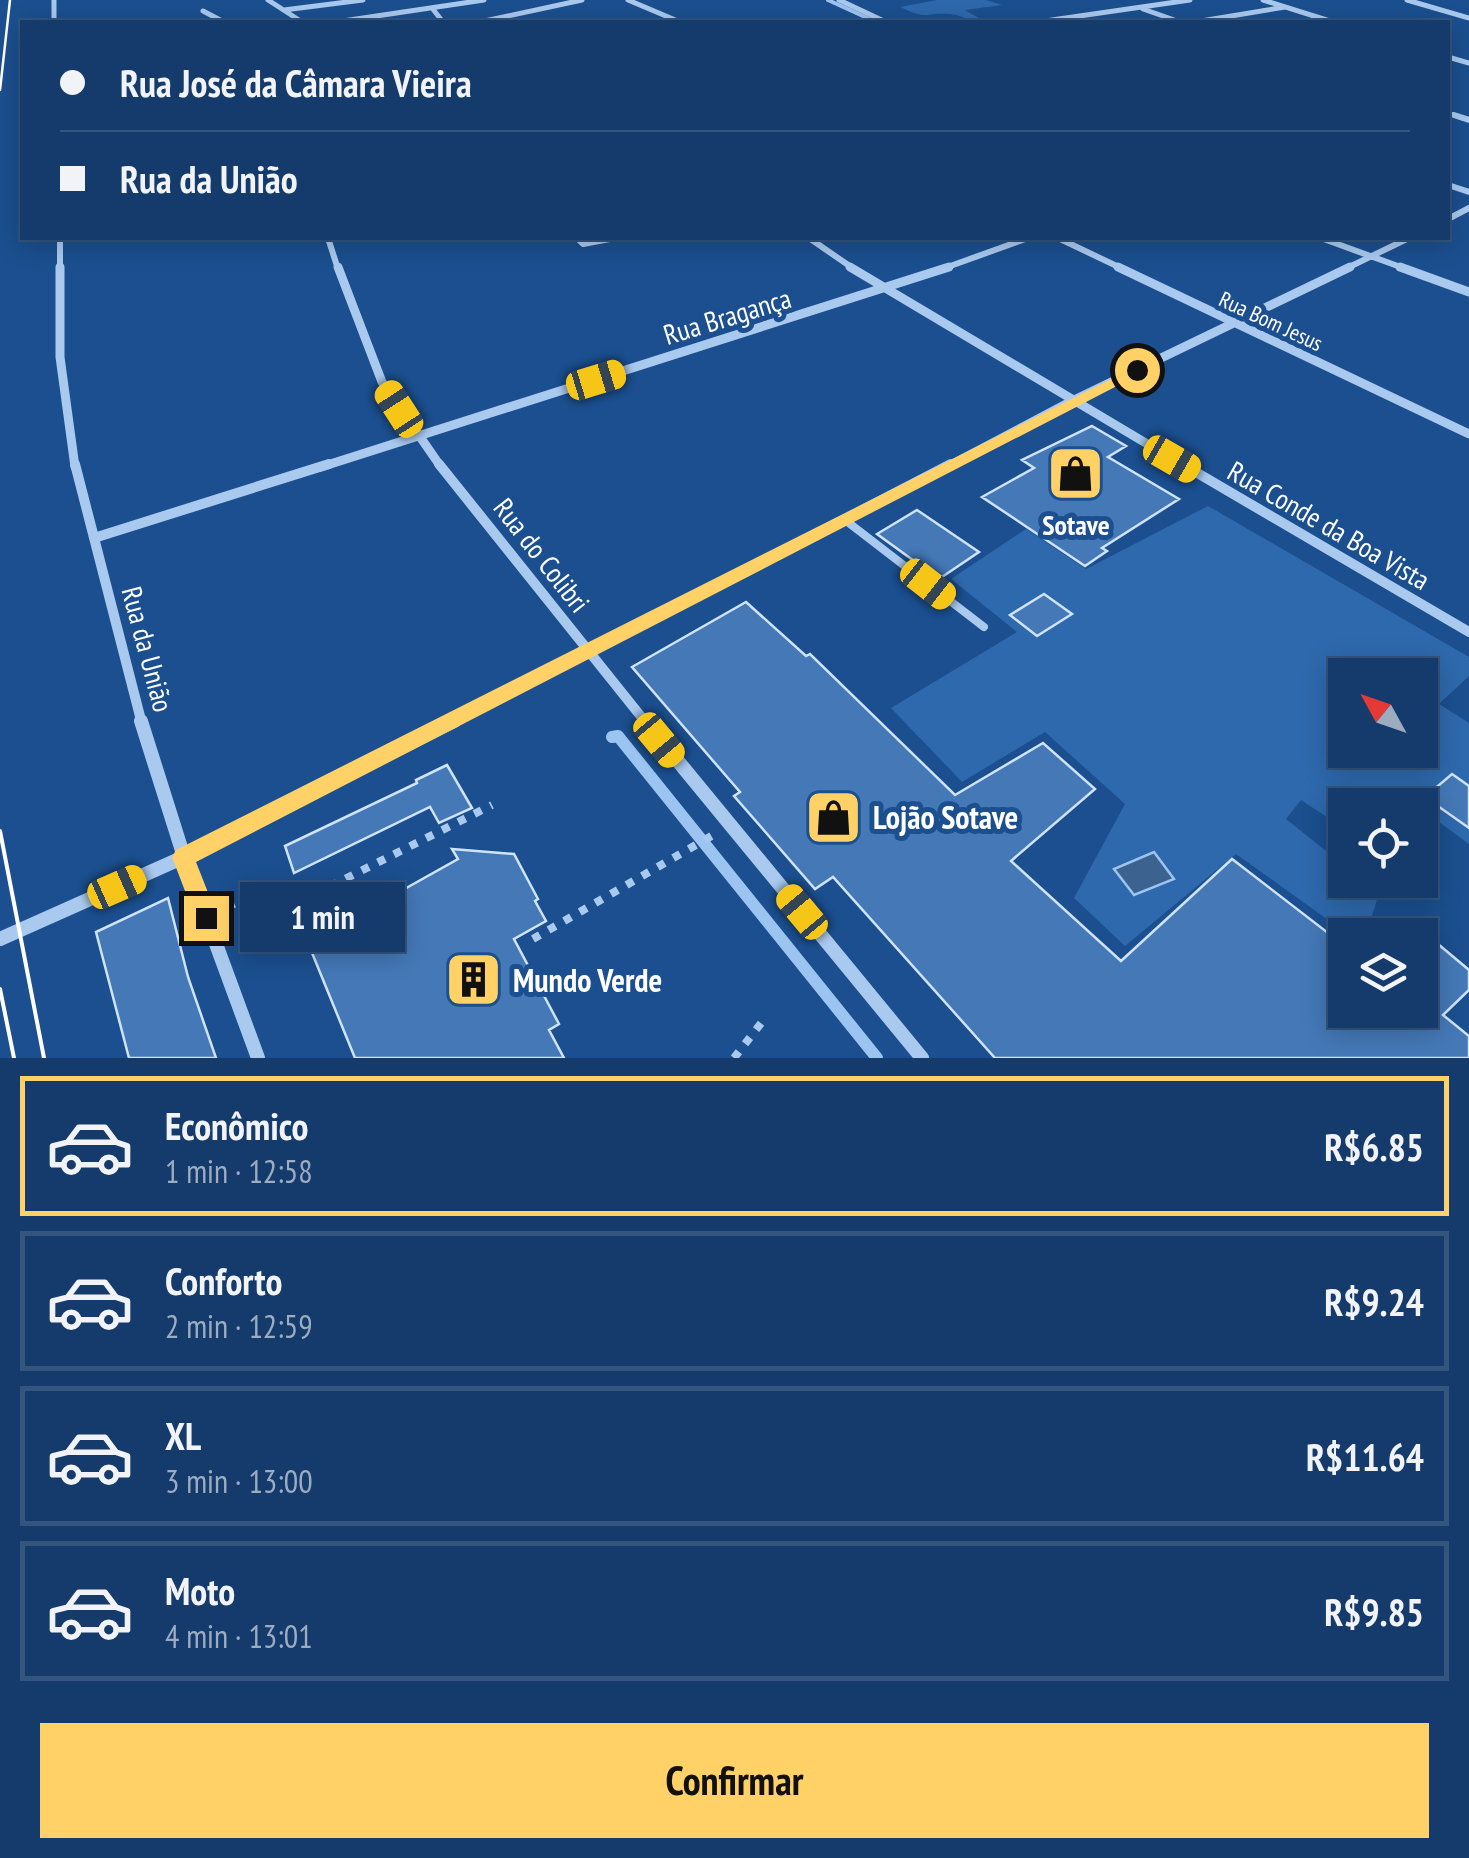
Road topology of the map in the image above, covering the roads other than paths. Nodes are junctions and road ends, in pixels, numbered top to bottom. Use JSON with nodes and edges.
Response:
{"nodes":[{"id":1,"x":268,"y":0,"type":"edge"},
{"id":2,"x":363,"y":0,"type":"edge"},
{"id":3,"x":479,"y":0,"type":"edge"},
{"id":4,"x":582,"y":0,"type":"edge"},
{"id":5,"x":641,"y":0,"type":"edge"},
{"id":6,"x":840,"y":0,"type":"edge"},
{"id":7,"x":1190,"y":0,"type":"edge"},
{"id":8,"x":1263,"y":0,"type":"edge"},
{"id":9,"x":1407,"y":0,"type":"edge"},
{"id":10,"x":631,"y":1,"type":"edge"},
{"id":11,"x":336,"y":2,"type":"edge"},
{"id":12,"x":1138,"y":7,"type":"junction"},
{"id":13,"x":1285,"y":7,"type":"junction"},
{"id":14,"x":432,"y":8,"type":"junction"},
{"id":15,"x":284,"y":10,"type":"junction"},
{"id":16,"x":204,"y":11,"type":"dead end"},
{"id":17,"x":1469,"y":18,"type":"edge"},
{"id":18,"x":220,"y":20,"type":"edge"},
{"id":19,"x":299,"y":20,"type":"edge"},
{"id":20,"x":350,"y":20,"type":"edge"},
{"id":21,"x":441,"y":20,"type":"edge"},
{"id":22,"x":489,"y":20,"type":"edge"},
{"id":23,"x":675,"y":20,"type":"edge"},
{"id":24,"x":882,"y":20,"type":"edge"},
{"id":25,"x":1051,"y":20,"type":"edge"},
{"id":26,"x":1174,"y":20,"type":"edge"},
{"id":27,"x":1206,"y":20,"type":"edge"},
{"id":28,"x":1327,"y":20,"type":"edge"},
{"id":29,"x":60,"y":240,"type":"edge"},
{"id":30,"x":329,"y":240,"type":"edge"},
{"id":31,"x":579,"y":240,"type":"edge"},
{"id":32,"x":604,"y":240,"type":"edge"},
{"id":33,"x":812,"y":240,"type":"edge"},
{"id":34,"x":1022,"y":240,"type":"edge"},
{"id":35,"x":1062,"y":240,"type":"edge"},
{"id":36,"x":1327,"y":240,"type":"edge"},
{"id":37,"x":1405,"y":240,"type":"edge"},
{"id":38,"x":1371,"y":256,"type":"junction"},
{"id":39,"x":884,"y":290,"type":"junction"},
{"id":40,"x":1469,"y":292,"type":"edge"},
{"id":41,"x":1235,"y":324,"type":"junction"},
{"id":42,"x":1072,"y":402,"type":"junction"},
{"id":43,"x":1469,"y":434,"type":"edge"},
{"id":44,"x":417,"y":437,"type":"junction"},
{"id":45,"x":845,"y":520,"type":"junction"},
{"id":46,"x":94,"y":538,"type":"junction"},
{"id":47,"x":984,"y":627,"type":"dead end"},
{"id":48,"x":1469,"y":632,"type":"edge"},
{"id":49,"x":588,"y":654,"type":"junction"},
{"id":50,"x":184,"y":857,"type":"junction"},
{"id":51,"x":0,"y":939,"type":"edge"},
{"id":52,"x":258,"y":1058,"type":"edge"},
{"id":53,"x":922,"y":1058,"type":"edge"}],
"edges":[{"from":1,"to":15,"type":"street"},
{"from":2,"to":11,"type":"street"},
{"from":3,"to":14,"type":"street"},
{"from":4,"to":22,"type":"street"},
{"from":5,"to":10,"type":"street"},
{"from":6,"to":24,"type":"street"},
{"from":7,"to":12,"type":"street"},
{"from":8,"to":13,"type":"street"},
{"from":9,"to":17,"type":"street"},
{"from":10,"to":23,"type":"street"},
{"from":11,"to":15,"type":"street"},
{"from":12,"to":25,"type":"street"},
{"from":12,"to":26,"type":"street"},
{"from":13,"to":27,"type":"street"},
{"from":13,"to":28,"type":"street"},
{"from":14,"to":20,"type":"street"},
{"from":14,"to":21,"type":"street"},
{"from":15,"to":19,"type":"street"},
{"from":16,"to":18,"type":"street"},
{"from":29,"to":46,"type":"street","name":"Rua da União"},
{"from":30,"to":44,"type":"street","name":"Rua do Colibri"},
{"from":31,"to":32,"type":"street"},
{"from":33,"to":39,"type":"street","name":"Rua Conde da Boa Vista"},
{"from":34,"to":39,"type":"street","name":"Rua Bragança"},
{"from":35,"to":41,"type":"street","name":"Rua Bom Jesus"},
{"from":36,"to":38,"type":"street"},
{"from":37,"to":38,"type":"street"},
{"from":38,"to":40,"type":"street"},
{"from":38,"to":41,"type":"street"},
{"from":39,"to":42,"type":"street","name":"Rua Conde da Boa Vista"},
{"from":39,"to":44,"type":"street","name":"Rua Bragança"},
{"from":41,"to":42,"type":"street"},
{"from":41,"to":43,"type":"street","name":"Rua Bom Jesus"},
{"from":42,"to":45,"type":"street"},
{"from":42,"to":48,"type":"street","name":"Rua Conde da Boa Vista"},
{"from":44,"to":46,"type":"street","name":"Rua Bragança"},
{"from":44,"to":49,"type":"street","name":"Rua do Colibri"},
{"from":45,"to":47,"type":"lane"},
{"from":45,"to":49,"type":"street"},
{"from":46,"to":50,"type":"street","name":"Rua da União"},
{"from":49,"to":50,"type":"street"},
{"from":49,"to":53,"type":"street","name":"Rua do Colibri"},
{"from":50,"to":51,"type":"street"},
{"from":50,"to":52,"type":"street","name":"Rua da União"}]}
